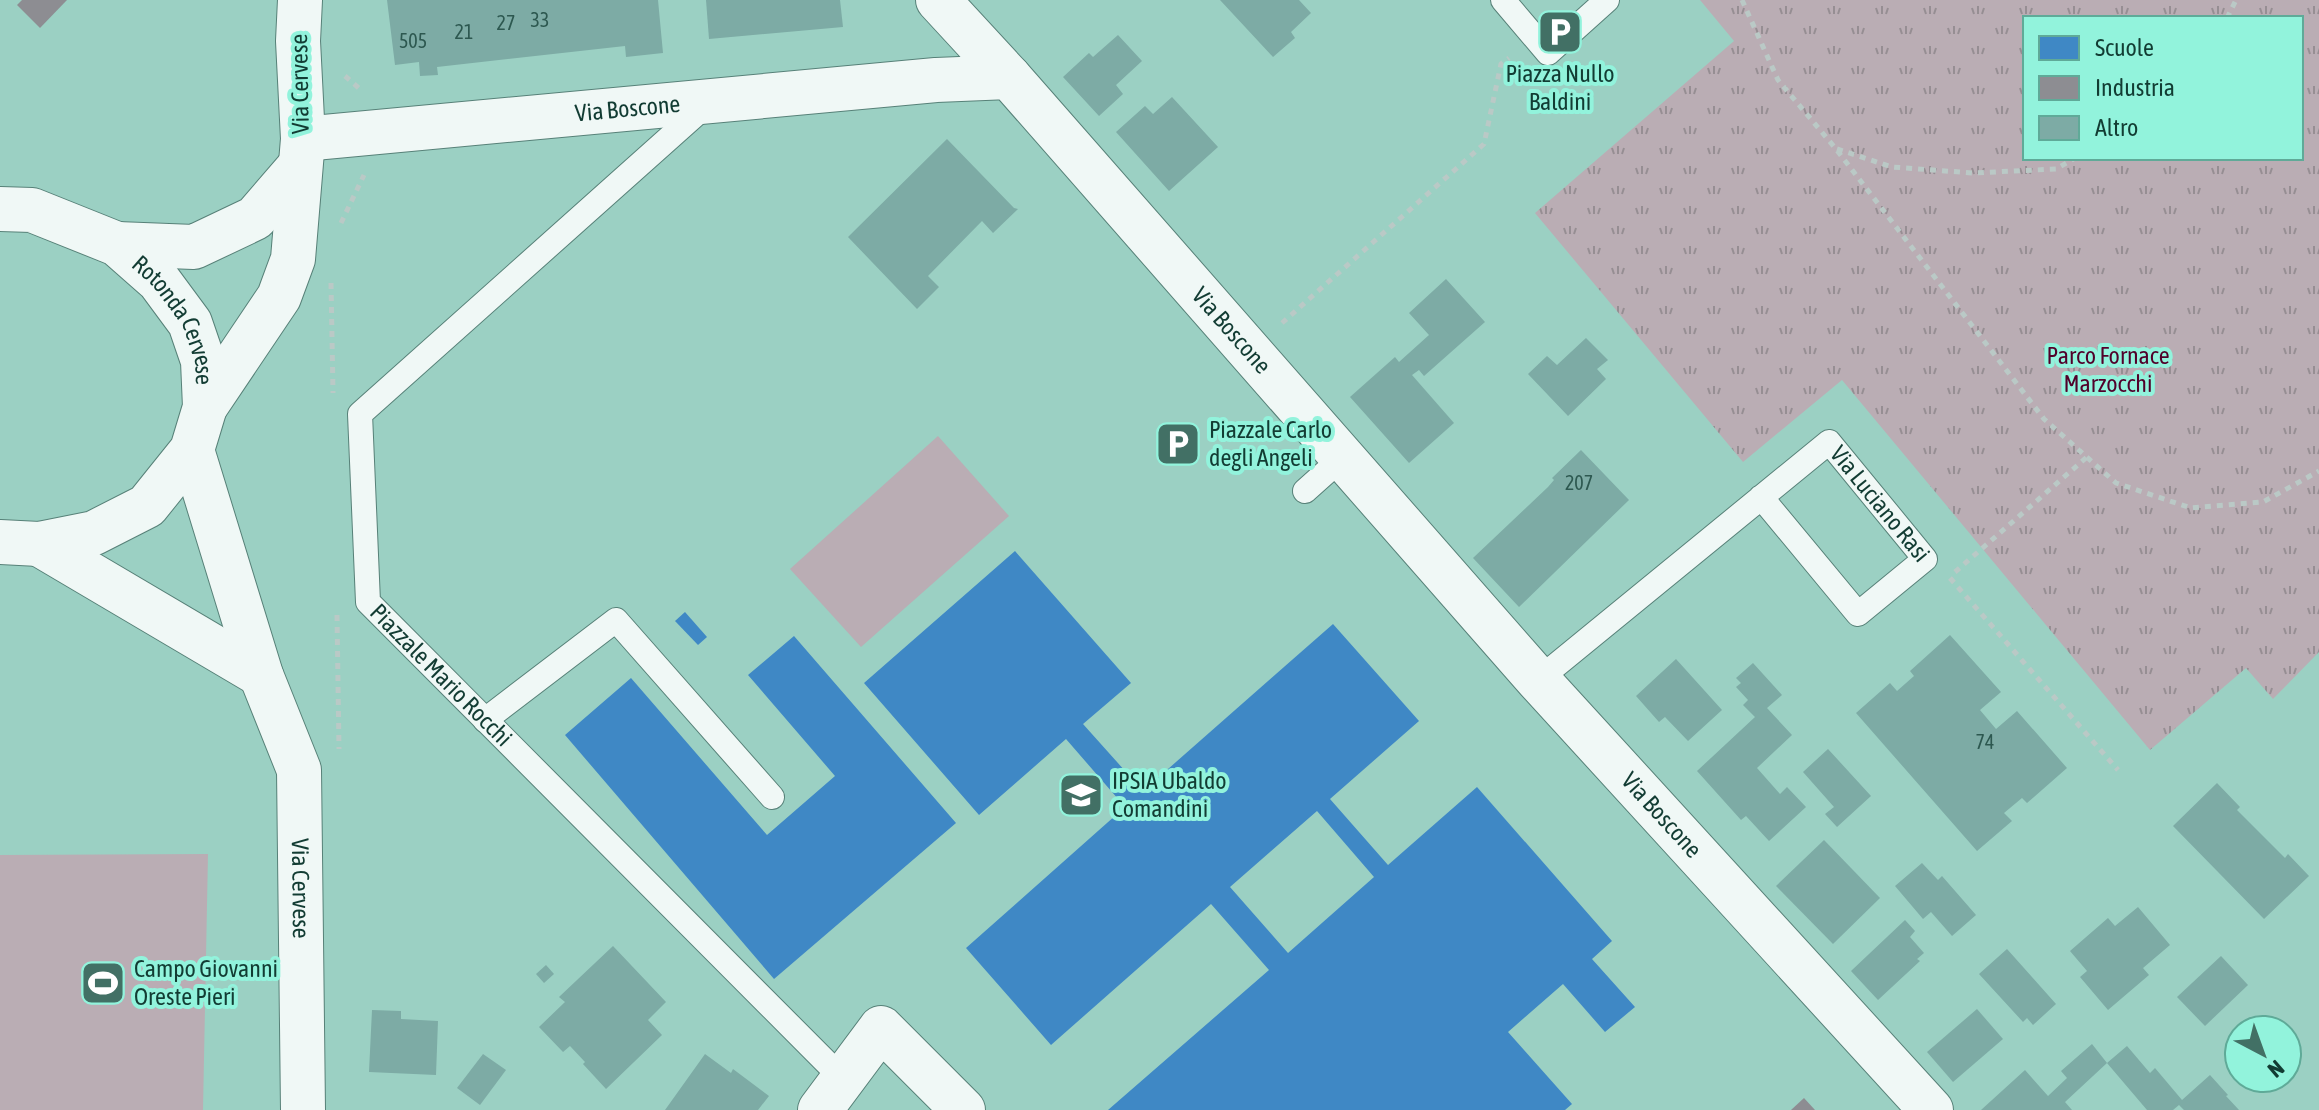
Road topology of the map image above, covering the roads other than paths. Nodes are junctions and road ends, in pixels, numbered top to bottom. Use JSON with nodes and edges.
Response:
{"nodes":[{"id":1,"x":300,"y":0,"type":"edge"},
{"id":2,"x":938,"y":0,"type":"edge"},
{"id":3,"x":1503,"y":0,"type":"edge"},
{"id":4,"x":1607,"y":0,"type":"edge"},
{"id":5,"x":1009,"y":77,"type":"junction"},
{"id":6,"x":710,"y":101,"type":"junction"},
{"id":7,"x":301,"y":153,"type":"junction"},
{"id":8,"x":0,"y":209,"type":"edge"},
{"id":9,"x":117,"y":244,"type":"junction"},
{"id":10,"x":205,"y":407,"type":"junction"},
{"id":11,"x":192,"y":450,"type":"junction"},
{"id":12,"x":1343,"y":457,"type":"junction"},
{"id":13,"x":1305,"y":491,"type":"dead end"},
{"id":14,"x":1761,"y":497,"type":"junction"},
{"id":15,"x":20,"y":543,"type":"edge"},
{"id":16,"x":261,"y":675,"type":"junction"},
{"id":17,"x":1538,"y":680,"type":"junction"},
{"id":18,"x":485,"y":720,"type":"junction"},
{"id":19,"x":772,"y":797,"type":"dead end"},
{"id":20,"x":831,"y":1094,"type":"edge"},
{"id":21,"x":303,"y":1110,"type":"edge"},
{"id":22,"x":963,"y":1110,"type":"edge"},
{"id":23,"x":1931,"y":1110,"type":"edge"}],
"edges":[{"from":1,"to":7,"type":"street","name":"Via Cervese"},
{"from":2,"to":5,"type":"street"},
{"from":3,"to":4,"type":"lane"},
{"from":5,"to":6,"type":"street","name":"Via Boscone"},
{"from":5,"to":12,"type":"street","name":"Via Boscone"},
{"from":6,"to":7,"type":"street","name":"Via Boscone"},
{"from":6,"to":18,"type":"lane","name":"Piazzale Mario Rocchi"},
{"from":7,"to":9,"type":"street","name":"Via Cervese"},
{"from":7,"to":10,"type":"street","name":"Via Cervese"},
{"from":8,"to":9,"type":"street","name":"Rotonda Cervese"},
{"from":9,"to":10,"type":"street","name":"Rotonda Cervese"},
{"from":10,"to":11,"type":"street","name":"Rotonda Cervese"},
{"from":11,"to":15,"type":"street","name":"Rotonda Cervese"},
{"from":11,"to":16,"type":"street","name":"Via Cervese"},
{"from":12,"to":13,"type":"lane"},
{"from":12,"to":17,"type":"street","name":"Via Boscone"},
{"from":14,"to":14,"type":"lane","name":"Via Luciano Rasi"},
{"from":14,"to":17,"type":"lane","name":"Via Luciano Rasi"},
{"from":15,"to":16,"type":"street"},
{"from":16,"to":21,"type":"street","name":"Via Cervese"},
{"from":17,"to":23,"type":"street","name":"Via Boscone"},
{"from":18,"to":19,"type":"lane"},
{"from":18,"to":20,"type":"lane","name":"Piazzale Mario Rocchi"},
{"from":20,"to":22,"type":"street"}]}
